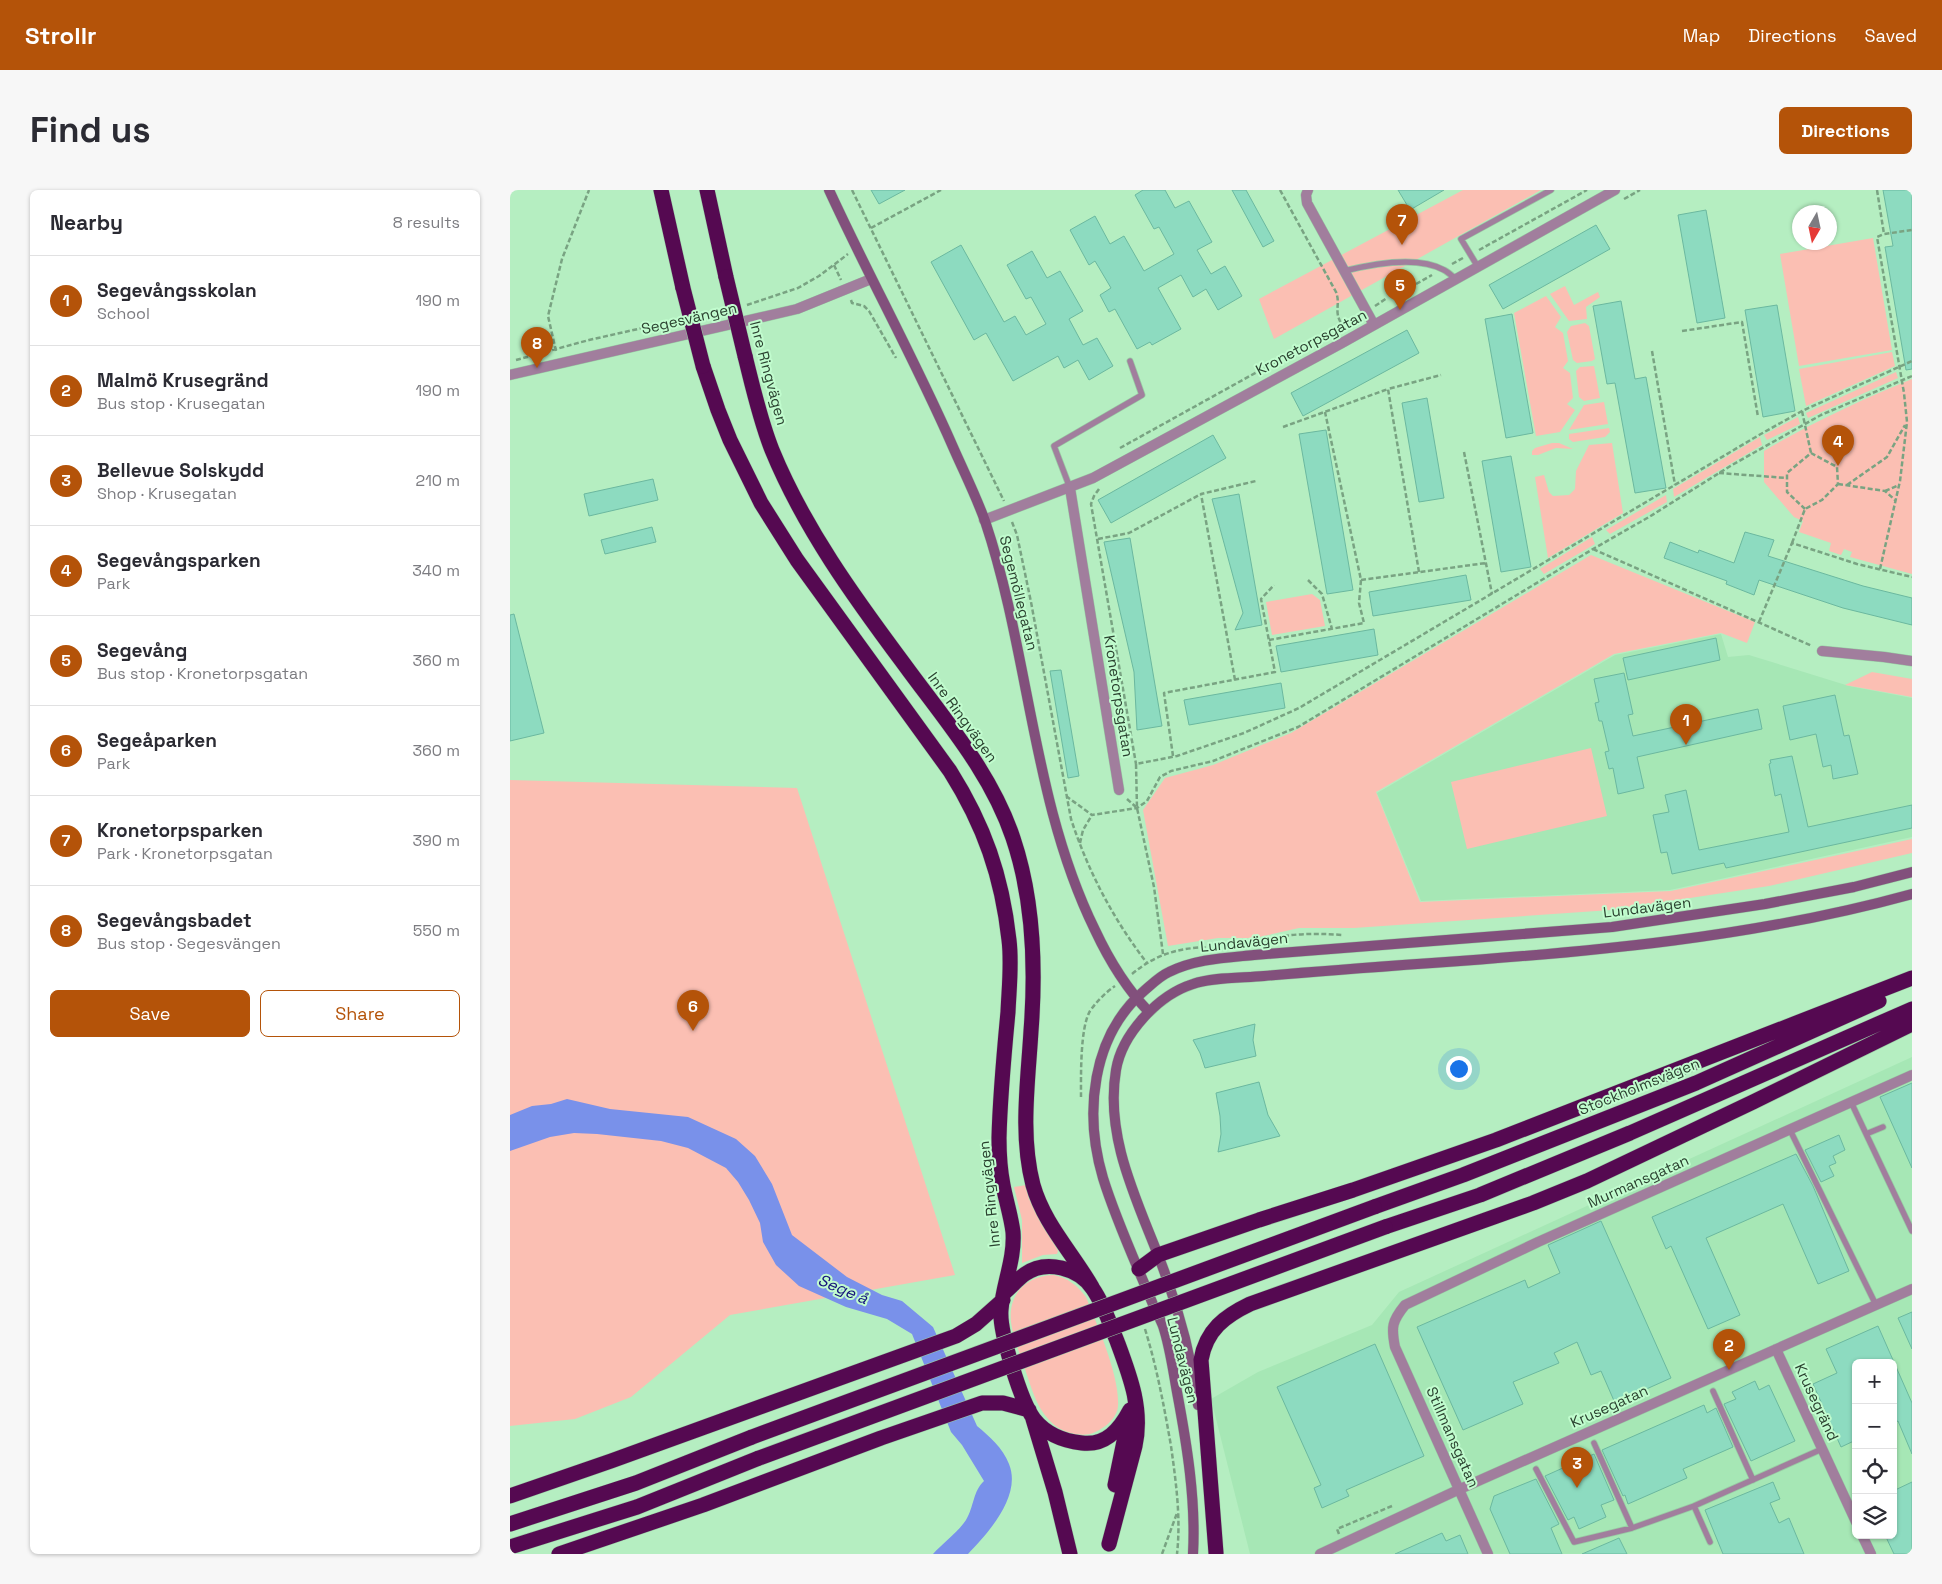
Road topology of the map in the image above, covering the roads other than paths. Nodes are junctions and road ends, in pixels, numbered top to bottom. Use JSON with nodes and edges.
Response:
{"nodes":[{"id":1,"x":661,"y":190,"type":"edge"},
{"id":2,"x":708,"y":190,"type":"edge"},
{"id":3,"x":829,"y":190,"type":"edge"},
{"id":4,"x":1308,"y":190,"type":"edge"},
{"id":5,"x":1551,"y":190,"type":"edge"},
{"id":6,"x":1616,"y":190,"type":"edge"},
{"id":7,"x":1478,"y":267,"type":"junction"},
{"id":8,"x":1344,"y":272,"type":"junction"},
{"id":9,"x":871,"y":279,"type":"junction"},
{"id":10,"x":1456,"y":279,"type":"junction"},
{"id":11,"x":1374,"y":325,"type":"junction"},
{"id":12,"x":1130,"y":360,"type":"dead end"},
{"id":13,"x":510,"y":375,"type":"edge"},
{"id":14,"x":1070,"y":488,"type":"junction"},
{"id":15,"x":984,"y":520,"type":"junction"},
{"id":16,"x":1822,"y":651,"type":"road end"},
{"id":17,"x":1912,"y":661,"type":"edge"},
{"id":18,"x":1119,"y":790,"type":"dead end"},
{"id":19,"x":1912,"y":872,"type":"edge"},
{"id":20,"x":1912,"y":894,"type":"edge"},
{"id":21,"x":1912,"y":978,"type":"edge"},
{"id":22,"x":1912,"y":986,"type":"edge"},
{"id":23,"x":1136,"y":998,"type":"junction"},
{"id":24,"x":1912,"y":1009,"type":"edge"},
{"id":25,"x":1148,"y":1012,"type":"junction"},
{"id":26,"x":1912,"y":1024,"type":"edge"},
{"id":27,"x":1912,"y":1075,"type":"edge"},
{"id":28,"x":1851,"y":1102,"type":"junction"},
{"id":29,"x":1883,"y":1127,"type":"dead end"},
{"id":30,"x":1790,"y":1130,"type":"junction"},
{"id":31,"x":1866,"y":1134,"type":"junction"},
{"id":32,"x":1912,"y":1231,"type":"edge"},
{"id":33,"x":1158,"y":1256,"type":"junction"},
{"id":34,"x":1139,"y":1269,"type":"junction"},
{"id":35,"x":1092,"y":1286,"type":"junction"},
{"id":36,"x":1912,"y":1289,"type":"edge"},
{"id":37,"x":1004,"y":1296,"type":"junction"},
{"id":38,"x":1876,"y":1305,"type":"junction"},
{"id":39,"x":1392,"y":1331,"type":"joint"},
{"id":40,"x":1776,"y":1350,"type":"junction"},
{"id":41,"x":1131,"y":1384,"type":"junction"},
{"id":42,"x":1713,"y":1391,"type":"dead end"},
{"id":43,"x":1130,"y":1410,"type":"junction"},
{"id":44,"x":1031,"y":1414,"type":"junction"},
{"id":45,"x":1594,"y":1444,"type":"dead end"},
{"id":46,"x":1822,"y":1449,"type":"junction"},
{"id":47,"x":1536,"y":1469,"type":"dead end"},
{"id":48,"x":1753,"y":1480,"type":"junction"},
{"id":49,"x":1460,"y":1488,"type":"junction"},
{"id":50,"x":510,"y":1496,"type":"edge"},
{"id":51,"x":1694,"y":1506,"type":"junction"},
{"id":52,"x":1852,"y":1513,"type":"edge"},
{"id":53,"x":510,"y":1524,"type":"edge"},
{"id":54,"x":1632,"y":1528,"type":"junction"},
{"id":55,"x":1864,"y":1539,"type":"edge"},
{"id":56,"x":1710,"y":1542,"type":"dead end"},
{"id":57,"x":510,"y":1547,"type":"edge"},
{"id":58,"x":1109,"y":1549,"type":"edge"},
{"id":59,"x":1332,"y":1551,"type":"edge"},
{"id":60,"x":1216,"y":1553,"type":"edge"},
{"id":61,"x":559,"y":1554,"type":"edge"},
{"id":62,"x":1070,"y":1554,"type":"edge"},
{"id":63,"x":1193,"y":1554,"type":"edge"},
{"id":64,"x":1320,"y":1554,"type":"edge"},
{"id":65,"x":1488,"y":1554,"type":"edge"},
{"id":66,"x":1871,"y":1554,"type":"edge"}],
"edges":[{"from":1,"to":37,"type":"highway","name":"Inre Ringvägen","bridge":true},
{"from":2,"to":35,"type":"highway","name":"Inre Ringvägen","bridge":true},
{"from":3,"to":9,"type":"main road","name":"Segemöllegatan"},
{"from":4,"to":8,"type":"street"},
{"from":5,"to":7,"type":"lane"},
{"from":6,"to":7,"type":"street","name":"Kronetorpsgatan"},
{"from":7,"to":10,"type":"street","name":"Kronetorpsgatan"},
{"from":8,"to":10,"type":"lane"},
{"from":8,"to":11,"type":"street"},
{"from":9,"to":13,"type":"street","name":"Segesvängen"},
{"from":9,"to":15,"type":"main road","name":"Segemöllegatan"},
{"from":10,"to":11,"type":"street","name":"Kronetorpsgatan"},
{"from":11,"to":14,"type":"street","name":"Kronetorpsgatan"},
{"from":12,"to":14,"type":"lane"},
{"from":14,"to":15,"type":"street","name":"Kronetorpsgatan"},
{"from":14,"to":18,"type":"street","name":"Kronetorpsgatan"},
{"from":15,"to":23,"type":"main road","name":"Segemöllegatan"},
{"from":16,"to":17,"type":"street"},
{"from":19,"to":23,"type":"main road","name":"Lundavägen"},
{"from":20,"to":25,"type":"main road","name":"Lundavägen"},
{"from":21,"to":33,"type":"highway"},
{"from":22,"to":53,"type":"highway","name":"Stockholmsvägen","bridge":true},
{"from":23,"to":25,"type":"main road","name":"Segemöllegatan"},
{"from":23,"to":34,"type":"main road","name":"Lundavägen"},
{"from":24,"to":57,"type":"highway","bridge":true},
{"from":25,"to":33,"type":"main road","name":"Lundavägen"},
{"from":26,"to":60,"type":"highway"},
{"from":27,"to":28,"type":"street","name":"Murmansgatan"},
{"from":28,"to":30,"type":"street","name":"Murmansgatan"},
{"from":28,"to":31,"type":"lane"},
{"from":29,"to":31,"type":"lane"},
{"from":30,"to":38,"type":"lane"},
{"from":30,"to":39,"type":"street","name":"Murmansgatan"},
{"from":31,"to":32,"type":"lane"},
{"from":33,"to":34,"type":"highway"},
{"from":33,"to":60,"type":"main road","name":"Lundavägen"},
{"from":34,"to":63,"type":"main road","name":"Lundavägen"},
{"from":35,"to":37,"type":"highway"},
{"from":35,"to":41,"type":"highway"},
{"from":36,"to":38,"type":"street","name":"Krusegatan"},
{"from":37,"to":44,"type":"highway"},
{"from":37,"to":50,"type":"highway"},
{"from":38,"to":40,"type":"street","name":"Krusegatan"},
{"from":39,"to":49,"type":"street","name":"Stillmansgatan"},
{"from":40,"to":46,"type":"street","name":"Krusegränd"},
{"from":40,"to":49,"type":"street","name":"Krusegatan"},
{"from":41,"to":43,"type":"highway"},
{"from":41,"to":58,"type":"highway"},
{"from":42,"to":48,"type":"lane"},
{"from":43,"to":44,"type":"highway"},
{"from":43,"to":58,"type":"highway"},
{"from":44,"to":61,"type":"highway"},
{"from":44,"to":62,"type":"highway"},
{"from":45,"to":54,"type":"lane"},
{"from":46,"to":48,"type":"lane"},
{"from":46,"to":52,"type":"street","name":"Krusegränd"},
{"from":47,"to":54,"type":"lane"},
{"from":48,"to":51,"type":"lane"},
{"from":49,"to":59,"type":"street","name":"Krusegatan"},
{"from":49,"to":65,"type":"street","name":"Stillmansgatan"},
{"from":51,"to":54,"type":"lane"},
{"from":51,"to":56,"type":"lane"},
{"from":55,"to":66,"type":"street"},
{"from":59,"to":64,"type":"street","name":"Krusegatan"}]}
